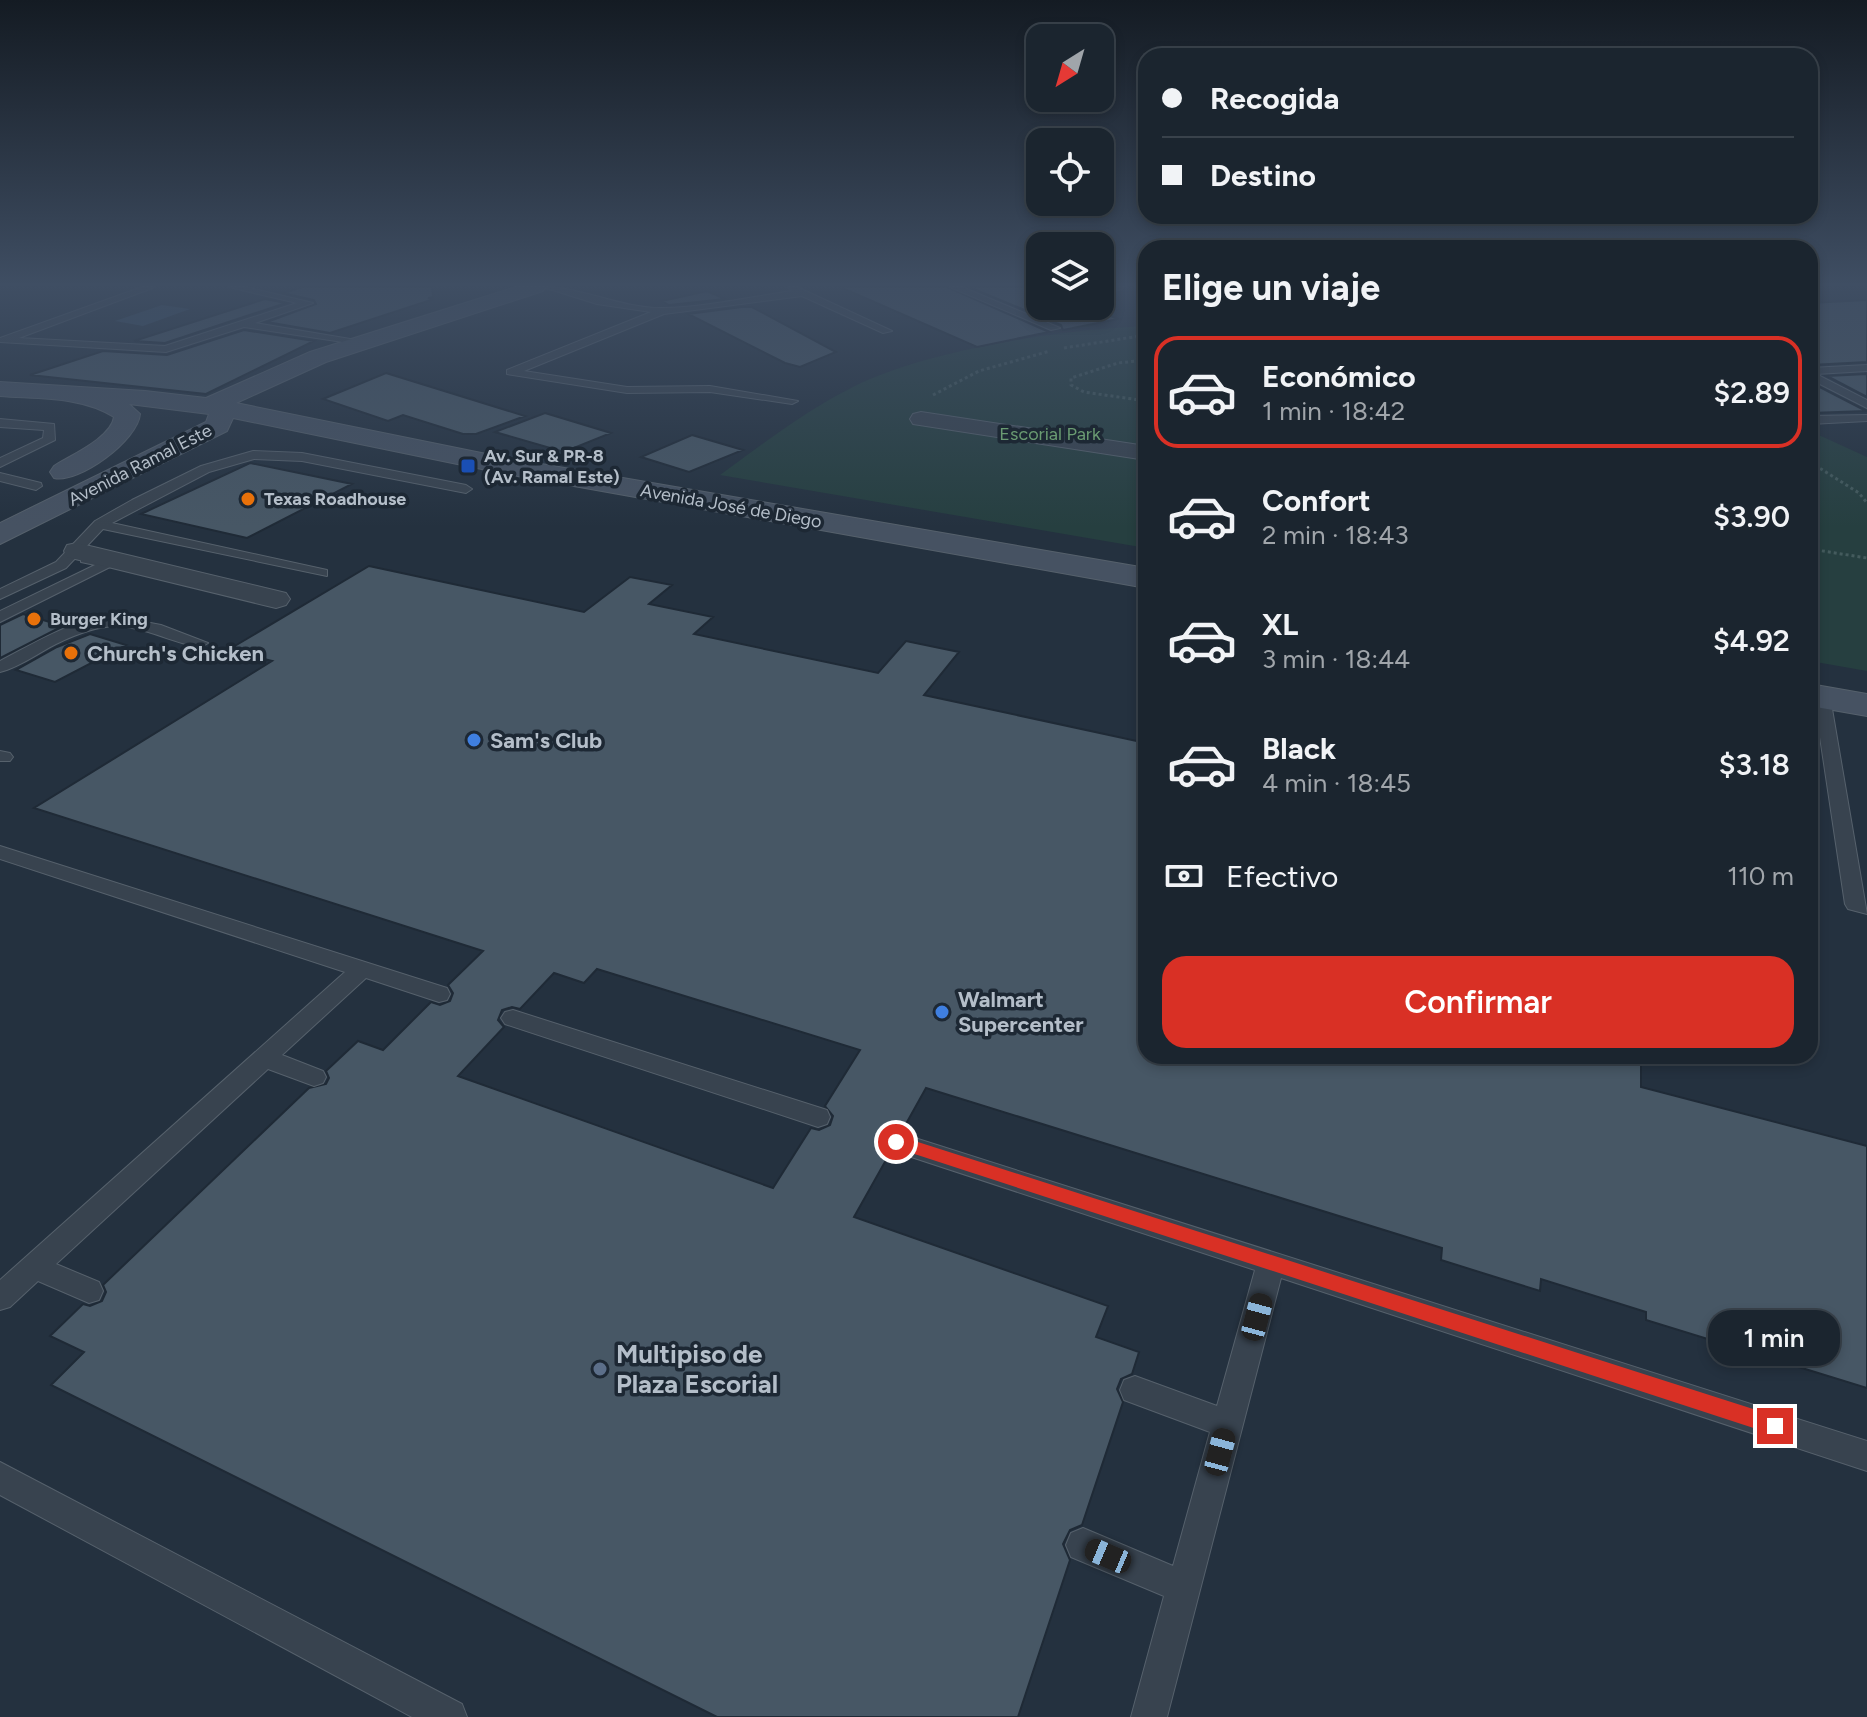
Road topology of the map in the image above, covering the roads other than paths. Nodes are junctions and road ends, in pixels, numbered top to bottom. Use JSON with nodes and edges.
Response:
{"nodes":[{"id":1,"x":326,"y":367,"type":"edge"},
{"id":2,"x":523,"y":367,"type":"edge"},
{"id":3,"x":1867,"y":368,"type":"edge"},
{"id":4,"x":1818,"y":372,"type":"edge"},
{"id":5,"x":1818,"y":377,"type":"edge"},
{"id":6,"x":0,"y":389,"type":"edge"},
{"id":7,"x":79,"y":395,"type":"junction"},
{"id":8,"x":792,"y":401,"type":"dead end"},
{"id":9,"x":1867,"y":405,"type":"edge"},
{"id":10,"x":223,"y":408,"type":"junction"},
{"id":11,"x":1867,"y":418,"type":"edge"},
{"id":12,"x":921,"y":419,"type":"dead end"},
{"id":13,"x":1818,"y":420,"type":"edge"},
{"id":14,"x":0,"y":423,"type":"edge"},
{"id":15,"x":368,"y":437,"type":"junction"},
{"id":16,"x":1138,"y":452,"type":"edge"},
{"id":17,"x":0,"y":463,"type":"edge"},
{"id":18,"x":130,"y":470,"type":"junction"},
{"id":19,"x":64,"y":472,"type":"junction"},
{"id":20,"x":0,"y":477,"type":"edge"},
{"id":21,"x":36,"y":486,"type":"junction"},
{"id":22,"x":466,"y":489,"type":"dead end"},
{"id":23,"x":0,"y":503,"type":"edge"},
{"id":24,"x":100,"y":524,"type":"junction"},
{"id":25,"x":0,"y":535,"type":"edge"},
{"id":26,"x":74,"y":554,"type":"junction"},
{"id":27,"x":322,"y":573,"type":"dead end"},
{"id":28,"x":1138,"y":577,"type":"edge"},
{"id":29,"x":0,"y":595,"type":"edge"},
{"id":30,"x":276,"y":599,"type":"dead end"},
{"id":31,"x":0,"y":617,"type":"edge"},
{"id":32,"x":200,"y":643,"type":"dead end"},
{"id":33,"x":0,"y":667,"type":"edge"},
{"id":34,"x":1818,"y":696,"type":"edge"},
{"id":35,"x":1867,"y":705,"type":"edge"},
{"id":36,"x":1818,"y":707,"type":"edge"},
{"id":37,"x":0,"y":852,"type":"edge"},
{"id":38,"x":1867,"y":907,"type":"edge"},
{"id":39,"x":362,"y":969,"type":"junction"},
{"id":40,"x":439,"y":994,"type":"dead end"},
{"id":41,"x":513,"y":1018,"type":"dead end"},
{"id":42,"x":265,"y":1058,"type":"junction"},
{"id":43,"x":314,"y":1077,"type":"dead end"},
{"id":44,"x":818,"y":1117,"type":"dead end"},
{"id":45,"x":896,"y":1142,"type":"dead end"},
{"id":46,"x":1271,"y":1263,"type":"junction"},
{"id":47,"x":34,"y":1267,"type":"junction"},
{"id":48,"x":89,"y":1291,"type":"dead end"},
{"id":49,"x":0,"y":1298,"type":"edge"},
{"id":50,"x":1135,"y":1390,"type":"dead end"},
{"id":51,"x":1228,"y":1424,"type":"junction"},
{"id":52,"x":1867,"y":1456,"type":"edge"},
{"id":53,"x":0,"y":1478,"type":"edge"},
{"id":54,"x":1083,"y":1545,"type":"dead end"},
{"id":55,"x":1183,"y":1587,"type":"junction"},
{"id":56,"x":449,"y":1717,"type":"edge"},
{"id":57,"x":1149,"y":1717,"type":"edge"}],
"edges":[{"from":1,"to":10,"type":"street"},
{"from":2,"to":8,"type":"lane"},
{"from":3,"to":4,"type":"lane"},
{"from":5,"to":9,"type":"lane"},
{"from":6,"to":7,"type":"street"},
{"from":7,"to":10,"type":"street","name":"Avenida José de Diego"},
{"from":7,"to":19,"type":"street"},
{"from":10,"to":15,"type":"street","name":"Avenida José de Diego"},
{"from":10,"to":18,"type":"street","name":"Avenida Ramal Este"},
{"from":10,"to":19,"type":"street","name":"Avenida Ramal Este"},
{"from":11,"to":13,"type":"lane"},
{"from":12,"to":16,"type":"street"},
{"from":14,"to":17,"type":"lane"},
{"from":15,"to":18,"type":"street"},
{"from":15,"to":28,"type":"street","name":"Avenida José de Diego"},
{"from":18,"to":25,"type":"street","name":"Avenida Ramal Este"},
{"from":19,"to":21,"type":"street","name":"Avenida Ramal Este"},
{"from":20,"to":21,"type":"lane"},
{"from":21,"to":23,"type":"street","name":"Avenida Ramal Este"},
{"from":22,"to":24,"type":"lane"},
{"from":24,"to":26,"type":"lane"},
{"from":24,"to":27,"type":"lane"},
{"from":26,"to":29,"type":"lane"},
{"from":26,"to":30,"type":"street"},
{"from":26,"to":31,"type":"lane"},
{"from":32,"to":33,"type":"lane"},
{"from":34,"to":35,"type":"street"},
{"from":36,"to":38,"type":"lane"},
{"from":37,"to":39,"type":"lane"},
{"from":39,"to":40,"type":"lane"},
{"from":39,"to":42,"type":"lane"},
{"from":41,"to":44,"type":"lane"},
{"from":42,"to":43,"type":"lane"},
{"from":42,"to":47,"type":"lane"},
{"from":45,"to":46,"type":"lane"},
{"from":46,"to":51,"type":"lane"},
{"from":46,"to":52,"type":"lane"},
{"from":47,"to":48,"type":"lane"},
{"from":47,"to":49,"type":"lane"},
{"from":50,"to":51,"type":"lane"},
{"from":51,"to":55,"type":"lane"},
{"from":53,"to":56,"type":"lane"},
{"from":54,"to":55,"type":"lane"},
{"from":55,"to":57,"type":"lane"}]}
